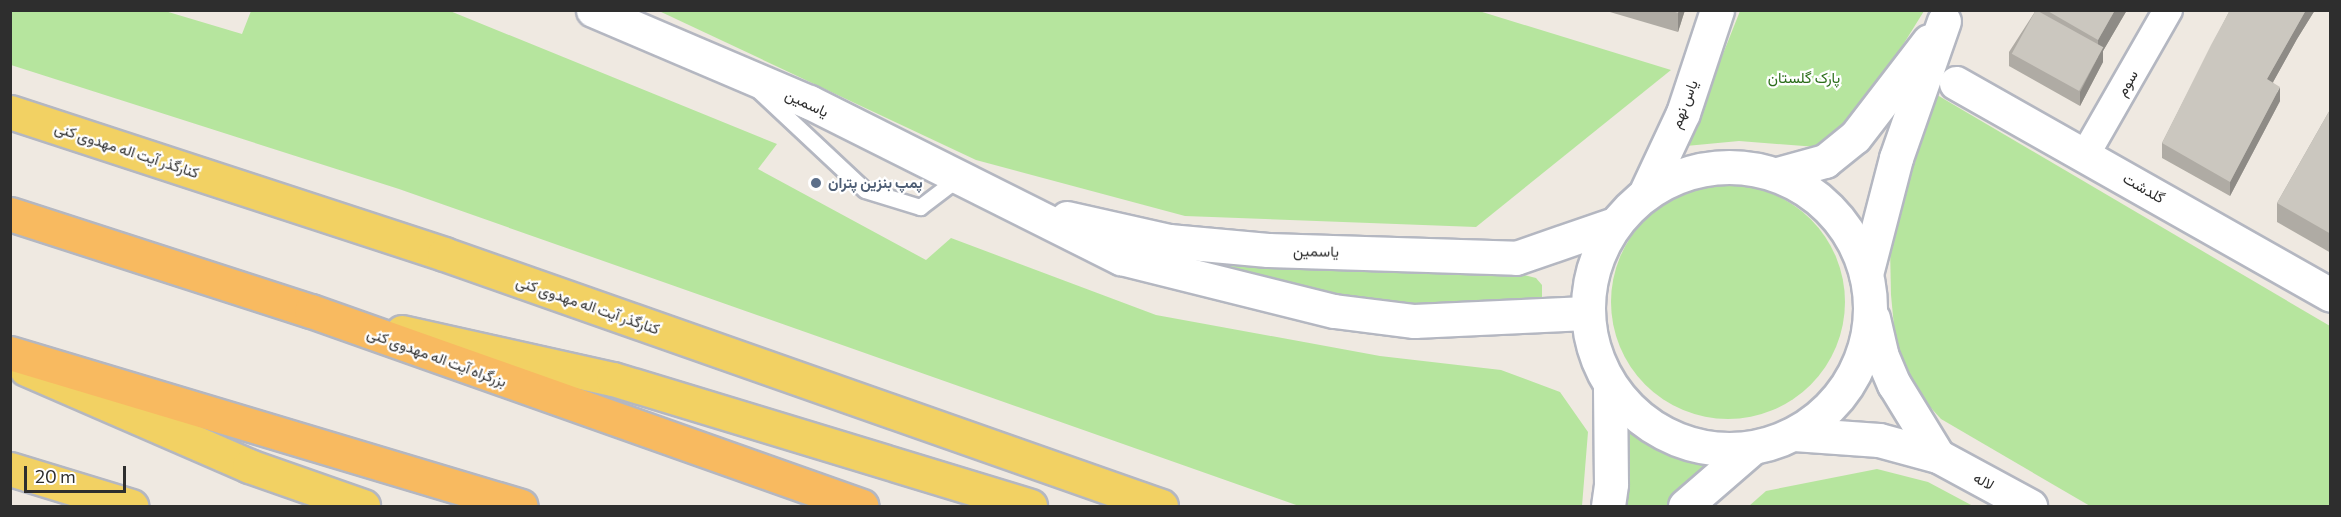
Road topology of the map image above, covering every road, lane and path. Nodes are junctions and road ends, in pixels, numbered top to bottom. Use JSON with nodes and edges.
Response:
{"nodes":[{"id":1,"x":593,"y":10,"type":"edge"},
{"id":2,"x":1717,"y":10,"type":"edge"},
{"id":3,"x":2168,"y":10,"type":"edge"},
{"id":4,"x":1947,"y":16,"type":"edge"},
{"id":5,"x":741,"y":74,"type":"junction"},
{"id":6,"x":1956,"y":83,"type":"dead end"},
{"id":7,"x":10,"y":112,"type":"edge"},
{"id":8,"x":2085,"y":155,"type":"junction"},
{"id":9,"x":1778,"y":174,"type":"junction"},
{"id":10,"x":958,"y":178,"type":"junction"},
{"id":11,"x":1645,"y":194,"type":"junction"},
{"id":12,"x":1016,"y":207,"type":"junction"},
{"id":13,"x":10,"y":213,"type":"edge"},
{"id":14,"x":1614,"y":224,"type":"junction"},
{"id":15,"x":1866,"y":274,"type":"junction"},
{"id":16,"x":2331,"y":295,"type":"edge"},
{"id":17,"x":1870,"y":309,"type":"junction"},
{"id":18,"x":310,"y":311,"type":"junction"},
{"id":19,"x":1586,"y":313,"type":"junction"},
{"id":20,"x":10,"y":353,"type":"edge"},
{"id":21,"x":10,"y":363,"type":"edge"},
{"id":22,"x":1610,"y":386,"type":"junction"},
{"id":23,"x":1794,"y":434,"type":"junction"},
{"id":24,"x":1752,"y":448,"type":"junction"},
{"id":25,"x":1938,"y":456,"type":"junction"},
{"id":26,"x":10,"y":469,"type":"edge"},
{"id":27,"x":131,"y":507,"type":"edge"},
{"id":28,"x":363,"y":507,"type":"edge"},
{"id":29,"x":521,"y":507,"type":"edge"},
{"id":30,"x":862,"y":507,"type":"edge"},
{"id":31,"x":1030,"y":507,"type":"edge"},
{"id":32,"x":1161,"y":507,"type":"edge"},
{"id":33,"x":1608,"y":507,"type":"edge"},
{"id":34,"x":1685,"y":507,"type":"edge"},
{"id":35,"x":2030,"y":507,"type":"edge"}],
"edges":[{"from":1,"to":5,"type":"street","name":"یاسمین"},
{"from":2,"to":11,"type":"street","name":"یاس نهم"},
{"from":3,"to":8,"type":"street","name":"سوم"},
{"from":4,"to":9,"type":"street"},
{"from":4,"to":15,"type":"street"},
{"from":5,"to":10,"type":"street","name":"یاسمین"},
{"from":5,"to":10,"type":"lane"},
{"from":6,"to":8,"type":"street","name":"گلدشت"},
{"from":7,"to":32,"type":"main road","name":"کنارگذر آیت اله مهدوی کنی"},
{"from":8,"to":16,"type":"street","name":"گلدشت"},
{"from":9,"to":11,"type":"street"},
{"from":9,"to":15,"type":"street"},
{"from":10,"to":12,"type":"street","name":"یاسمین"},
{"from":11,"to":14,"type":"street"},
{"from":12,"to":14,"type":"street","name":"یاسمین"},
{"from":12,"to":19,"type":"street","name":"یاسمین"},
{"from":13,"to":18,"type":"highway","name":"بزرگراه آیت اله مهدوی کنی"},
{"from":14,"to":19,"type":"street"},
{"from":15,"to":17,"type":"street"},
{"from":17,"to":23,"type":"street"},
{"from":17,"to":25,"type":"street"},
{"from":18,"to":30,"type":"highway","name":"بزرگراه آیت اله مهدوی کنی"},
{"from":18,"to":31,"type":"main road"},
{"from":19,"to":22,"type":"street"},
{"from":20,"to":29,"type":"highway"},
{"from":21,"to":28,"type":"main road"},
{"from":22,"to":24,"type":"street"},
{"from":22,"to":33,"type":"street"},
{"from":23,"to":24,"type":"street"},
{"from":23,"to":25,"type":"street","name":"لاله"},
{"from":24,"to":34,"type":"street"},
{"from":25,"to":35,"type":"street","name":"لاله"},
{"from":26,"to":27,"type":"main road"}]}
